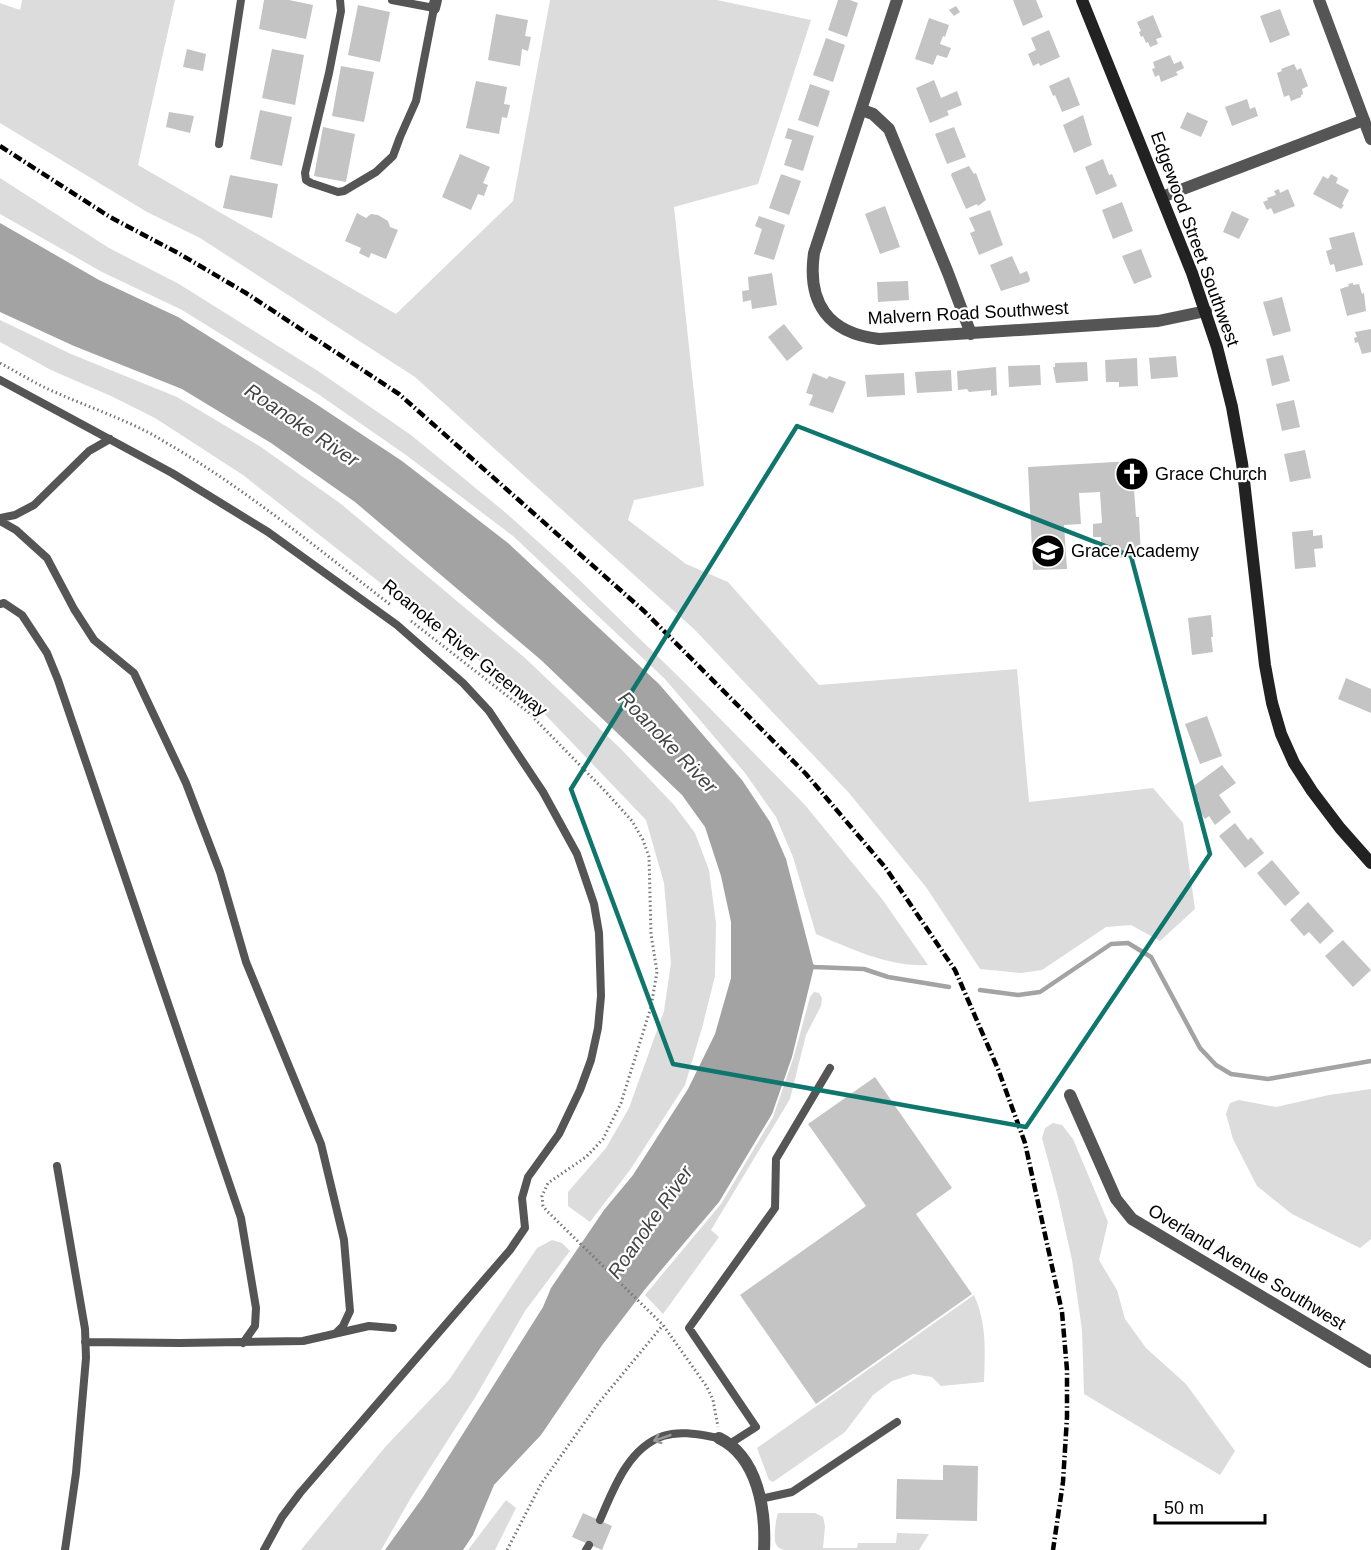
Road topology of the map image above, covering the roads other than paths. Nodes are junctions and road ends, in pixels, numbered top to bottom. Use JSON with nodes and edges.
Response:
{"nodes":[{"id":1,"x":241,"y":0,"type":"edge"},
{"id":2,"x":340,"y":0,"type":"edge"},
{"id":3,"x":392,"y":0,"type":"edge"},
{"id":4,"x":897,"y":0,"type":"edge"},
{"id":5,"x":1082,"y":0,"type":"edge"},
{"id":6,"x":1319,"y":0,"type":"edge"},
{"id":7,"x":435,"y":4,"type":"edge"},
{"id":8,"x":862,"y":110,"type":"junction"},
{"id":9,"x":1364,"y":120,"type":"junction"},
{"id":10,"x":1371,"y":139,"type":"edge"},
{"id":11,"x":219,"y":144,"type":"dead end"},
{"id":12,"x":1162,"y":197,"type":"junction"},
{"id":13,"x":1206,"y":311,"type":"junction"},
{"id":14,"x":971,"y":334,"type":"junction"},
{"id":15,"x":0,"y":380,"type":"edge"},
{"id":16,"x":110,"y":439,"type":"junction"},
{"id":17,"x":0,"y":520,"type":"edge"},
{"id":18,"x":0,"y":604,"type":"edge"},
{"id":19,"x":1371,"y":863,"type":"edge"},
{"id":20,"x":830,"y":1068,"type":"dead end"},
{"id":21,"x":1070,"y":1095,"type":"dead end"},
{"id":22,"x":57,"y":1166,"type":"dead end"},
{"id":23,"x":393,"y":1328,"type":"dead end"},
{"id":24,"x":336,"y":1333,"type":"junction"},
{"id":25,"x":85,"y":1342,"type":"junction"},
{"id":26,"x":243,"y":1342,"type":"junction"},
{"id":27,"x":1371,"y":1362,"type":"edge"},
{"id":28,"x":897,"y":1422,"type":"dead end"},
{"id":29,"x":719,"y":1438,"type":"joint"},
{"id":30,"x":731,"y":1443,"type":"junction"},
{"id":31,"x":760,"y":1499,"type":"junction"},
{"id":32,"x":600,"y":1520,"type":"dead end"},
{"id":33,"x":65,"y":1550,"type":"edge"},
{"id":34,"x":264,"y":1550,"type":"edge"},
{"id":35,"x":764,"y":1550,"type":"edge"}],
"edges":[{"from":1,"to":11,"type":"lane"},
{"from":2,"to":7,"type":"lane"},
{"from":3,"to":7,"type":"lane"},
{"from":4,"to":8,"type":"street","name":"Malvern Road Southwest"},
{"from":5,"to":12,"type":"street","name":"Edgewood Street Southwest"},
{"from":6,"to":9,"type":"street"},
{"from":8,"to":14,"type":"street"},
{"from":8,"to":14,"type":"street","name":"Malvern Road Southwest"},
{"from":9,"to":10,"type":"street"},
{"from":9,"to":12,"type":"street"},
{"from":12,"to":13,"type":"street","name":"Edgewood Street Southwest"},
{"from":13,"to":14,"type":"street","name":"Malvern Road Southwest"},
{"from":13,"to":19,"type":"street","name":"Edgewood Street Southwest"},
{"from":15,"to":16,"type":"lane"},
{"from":16,"to":17,"type":"lane"},
{"from":16,"to":34,"type":"lane"},
{"from":17,"to":24,"type":"lane"},
{"from":18,"to":26,"type":"lane"},
{"from":20,"to":30,"type":"lane"},
{"from":21,"to":27,"type":"street","name":"Overland Avenue Southwest"},
{"from":22,"to":25,"type":"lane"},
{"from":23,"to":24,"type":"lane"},
{"from":24,"to":26,"type":"lane"},
{"from":25,"to":26,"type":"lane"},
{"from":25,"to":33,"type":"lane"},
{"from":28,"to":31,"type":"lane"},
{"from":29,"to":30,"type":"street"},
{"from":29,"to":32,"type":"lane","one_way":true},
{"from":30,"to":31,"type":"street"},
{"from":31,"to":35,"type":"street"}]}
